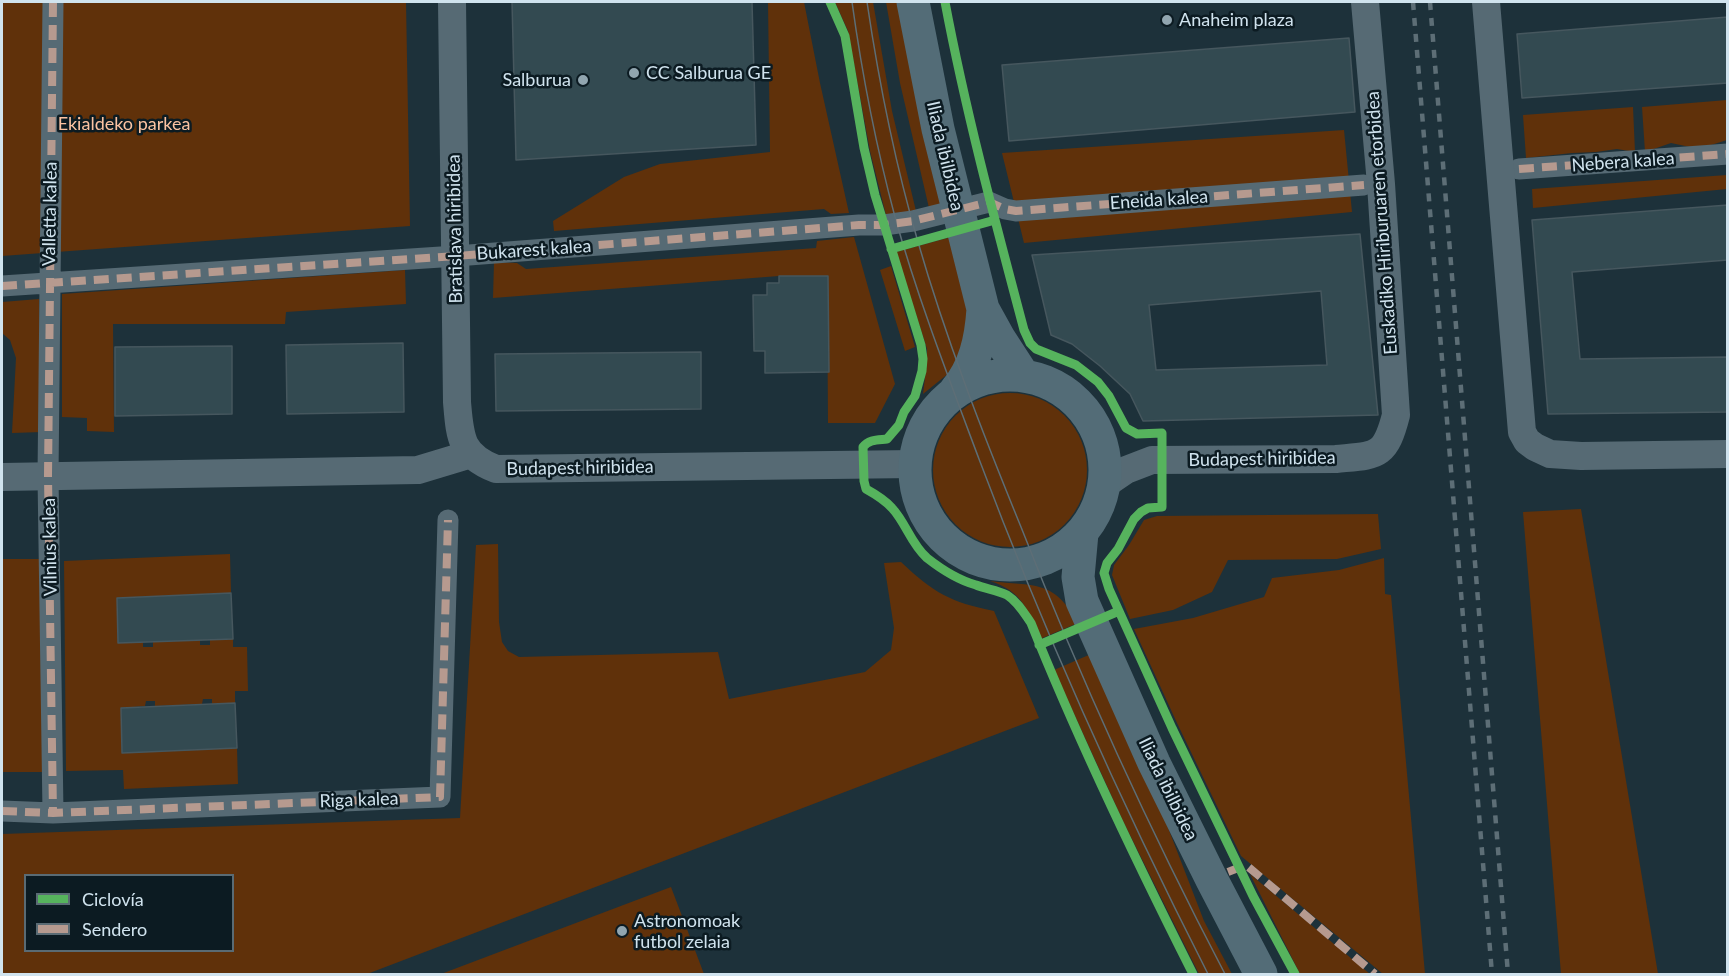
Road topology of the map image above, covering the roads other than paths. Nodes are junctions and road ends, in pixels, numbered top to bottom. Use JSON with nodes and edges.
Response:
{"nodes":[{"id":1,"x":53,"y":2,"type":"edge"},
{"id":2,"x":452,"y":2,"type":"edge"},
{"id":3,"x":913,"y":2,"type":"edge"},
{"id":4,"x":1365,"y":2,"type":"edge"},
{"id":5,"x":1486,"y":2,"type":"edge"},
{"id":6,"x":1728,"y":154,"type":"edge"},
{"id":7,"x":1519,"y":170,"type":"dead end"},
{"id":8,"x":1364,"y":185,"type":"dead end"},
{"id":9,"x":957,"y":210,"type":"junction"},
{"id":10,"x":456,"y":256,"type":"junction"},
{"id":11,"x":49,"y":282,"type":"junction"},
{"id":12,"x":2,"y":286,"type":"edge"},
{"id":13,"x":983,"y":309,"type":"junction"},
{"id":14,"x":1023,"y":375,"type":"junction"},
{"id":15,"x":955,"y":391,"type":"junction"},
{"id":16,"x":1387,"y":444,"type":"joint"},
{"id":17,"x":471,"y":454,"type":"junction"},
{"id":18,"x":1728,"y":454,"type":"edge"},
{"id":19,"x":915,"y":464,"type":"junction"},
{"id":20,"x":48,"y":476,"type":"junction"},
{"id":21,"x":2,"y":477,"type":"edge"},
{"id":22,"x":1104,"y":485,"type":"junction"},
{"id":23,"x":448,"y":520,"type":"dead end"},
{"id":24,"x":1082,"y":533,"type":"junction"},
{"id":25,"x":1014,"y":565,"type":"junction"},
{"id":26,"x":1082,"y":601,"type":"junction"},
{"id":27,"x":2,"y":811,"type":"edge"},
{"id":28,"x":54,"y":813,"type":"junction"},
{"id":29,"x":1261,"y":975,"type":"edge"}],
"edges":[{"from":1,"to":11,"type":"street","name":"Valletta kalea"},
{"from":2,"to":10,"type":"street","name":"Bratislava hiribidea"},
{"from":3,"to":9,"type":"main road","name":"Iliada ibilbidea"},
{"from":4,"to":16,"type":"street","name":"Euskadiko Hiriburuaren etorbidea"},
{"from":5,"to":18,"type":"street"},
{"from":6,"to":7,"type":"street","name":"Nebera kalea"},
{"from":8,"to":9,"type":"street","name":"Eneida kalea"},
{"from":9,"to":10,"type":"street","name":"Bukarest kalea"},
{"from":9,"to":13,"type":"main road","name":"Iliada ibilbidea"},
{"from":10,"to":11,"type":"street","name":"Bukarest kalea"},
{"from":10,"to":17,"type":"street","name":"Bratislava hiribidea"},
{"from":11,"to":12,"type":"street","name":"Bukarest kalea"},
{"from":11,"to":20,"type":"street","name":"Vilnius kalea"},
{"from":13,"to":14,"type":"main road","name":"Iliada ibilbidea"},
{"from":13,"to":15,"type":"main road","name":"Iliada ibilbidea"},
{"from":14,"to":15,"type":"main road"},
{"from":14,"to":22,"type":"main road"},
{"from":15,"to":19,"type":"main road"},
{"from":16,"to":22,"type":"street","name":"Budapest hiribidea"},
{"from":17,"to":19,"type":"street","name":"Budapest hiribidea"},
{"from":17,"to":20,"type":"street"},
{"from":19,"to":25,"type":"main road"},
{"from":20,"to":21,"type":"street"},
{"from":20,"to":28,"type":"street","name":"Vilnius kalea"},
{"from":22,"to":24,"type":"main road"},
{"from":23,"to":28,"type":"street","name":"Riga kalea"},
{"from":24,"to":25,"type":"main road"},
{"from":24,"to":26,"type":"main road","name":"Iliada ibilbidea"},
{"from":25,"to":26,"type":"main road","name":"Iliada ibilbidea"},
{"from":26,"to":29,"type":"main road","name":"Iliada ibilbidea"},
{"from":27,"to":28,"type":"street","name":"Riga kalea"}]}
